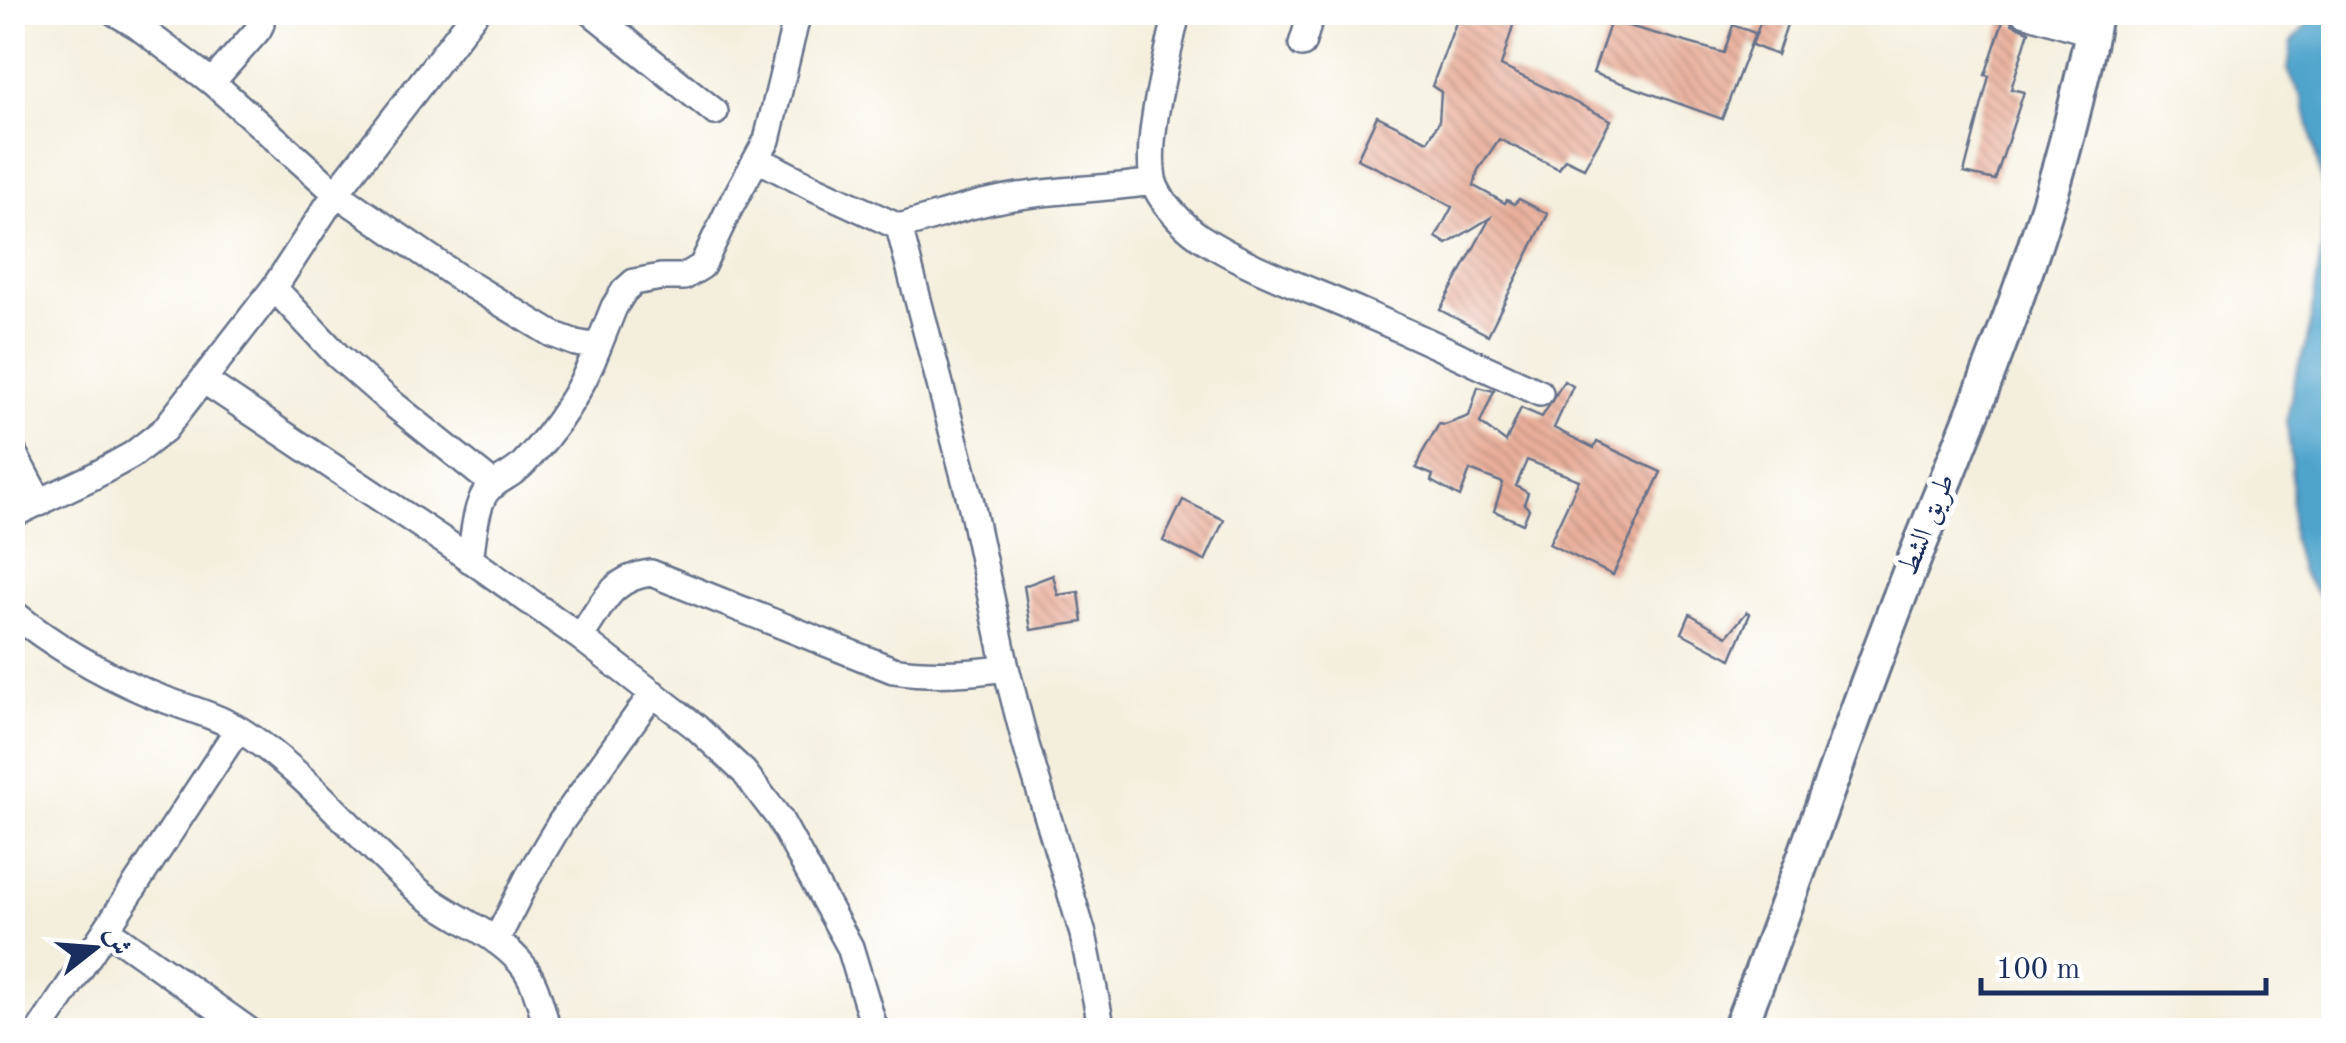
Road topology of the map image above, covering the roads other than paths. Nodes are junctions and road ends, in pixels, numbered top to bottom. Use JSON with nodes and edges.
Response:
{"nodes":[{"id":1,"x":114,"y":12,"type":"edge"},
{"id":2,"x":259,"y":12,"type":"edge"},
{"id":3,"x":476,"y":12,"type":"edge"},
{"id":4,"x":591,"y":12,"type":"edge"},
{"id":5,"x":798,"y":12,"type":"edge"},
{"id":6,"x":1177,"y":12,"type":"edge"},
{"id":7,"x":1312,"y":12,"type":"edge"},
{"id":8,"x":2023,"y":12,"type":"edge"},
{"id":9,"x":2094,"y":23,"type":"edge"},
{"id":10,"x":1302,"y":44,"type":"dead end"},
{"id":11,"x":212,"y":82,"type":"junction"},
{"id":12,"x":715,"y":112,"type":"dead end"},
{"id":13,"x":758,"y":159,"type":"junction"},
{"id":14,"x":1153,"y":182,"type":"junction"},
{"id":15,"x":336,"y":193,"type":"junction"},
{"id":16,"x":899,"y":227,"type":"junction"},
{"id":17,"x":274,"y":288,"type":"junction"},
{"id":18,"x":598,"y":347,"type":"junction"},
{"id":19,"x":204,"y":380,"type":"junction"},
{"id":20,"x":1540,"y":393,"type":"dead end"},
{"id":21,"x":12,"y":450,"type":"edge"},
{"id":22,"x":494,"y":484,"type":"junction"},
{"id":23,"x":40,"y":503,"type":"junction"},
{"id":24,"x":12,"y":515,"type":"edge"},
{"id":25,"x":470,"y":560,"type":"junction"},
{"id":26,"x":12,"y":612,"type":"edge"},
{"id":27,"x":580,"y":637,"type":"junction"},
{"id":28,"x":1006,"y":668,"type":"junction"},
{"id":29,"x":653,"y":693,"type":"junction"},
{"id":30,"x":238,"y":729,"type":"junction"},
{"id":31,"x":108,"y":930,"type":"junction"},
{"id":32,"x":496,"y":941,"type":"junction"},
{"id":33,"x":40,"y":1030,"type":"edge"},
{"id":34,"x":248,"y":1030,"type":"edge"},
{"id":35,"x":548,"y":1030,"type":"edge"},
{"id":36,"x":876,"y":1030,"type":"edge"},
{"id":37,"x":1102,"y":1030,"type":"edge"},
{"id":38,"x":1739,"y":1030,"type":"edge"}],
"edges":[{"from":1,"to":11,"type":"street"},
{"from":2,"to":11,"type":"street"},
{"from":3,"to":15,"type":"street"},
{"from":4,"to":12,"type":"street"},
{"from":5,"to":13,"type":"street"},
{"from":6,"to":14,"type":"street"},
{"from":7,"to":10,"type":"street"},
{"from":8,"to":9,"type":"street"},
{"from":9,"to":38,"type":"main road","name":"طريق الشط"},
{"from":11,"to":15,"type":"street"},
{"from":13,"to":16,"type":"street"},
{"from":13,"to":18,"type":"street"},
{"from":14,"to":16,"type":"street"},
{"from":14,"to":20,"type":"street"},
{"from":15,"to":17,"type":"street"},
{"from":15,"to":18,"type":"street"},
{"from":16,"to":28,"type":"street"},
{"from":17,"to":19,"type":"street"},
{"from":17,"to":22,"type":"street"},
{"from":18,"to":22,"type":"street"},
{"from":19,"to":23,"type":"street"},
{"from":19,"to":25,"type":"street"},
{"from":21,"to":23,"type":"street"},
{"from":22,"to":25,"type":"street"},
{"from":23,"to":24,"type":"street"},
{"from":25,"to":27,"type":"street"},
{"from":26,"to":30,"type":"street"},
{"from":27,"to":28,"type":"street"},
{"from":27,"to":29,"type":"street"},
{"from":28,"to":37,"type":"street"},
{"from":29,"to":32,"type":"street"},
{"from":29,"to":36,"type":"street"},
{"from":30,"to":31,"type":"street"},
{"from":30,"to":32,"type":"street"},
{"from":31,"to":33,"type":"street"},
{"from":31,"to":34,"type":"street"},
{"from":32,"to":35,"type":"street"}]}
